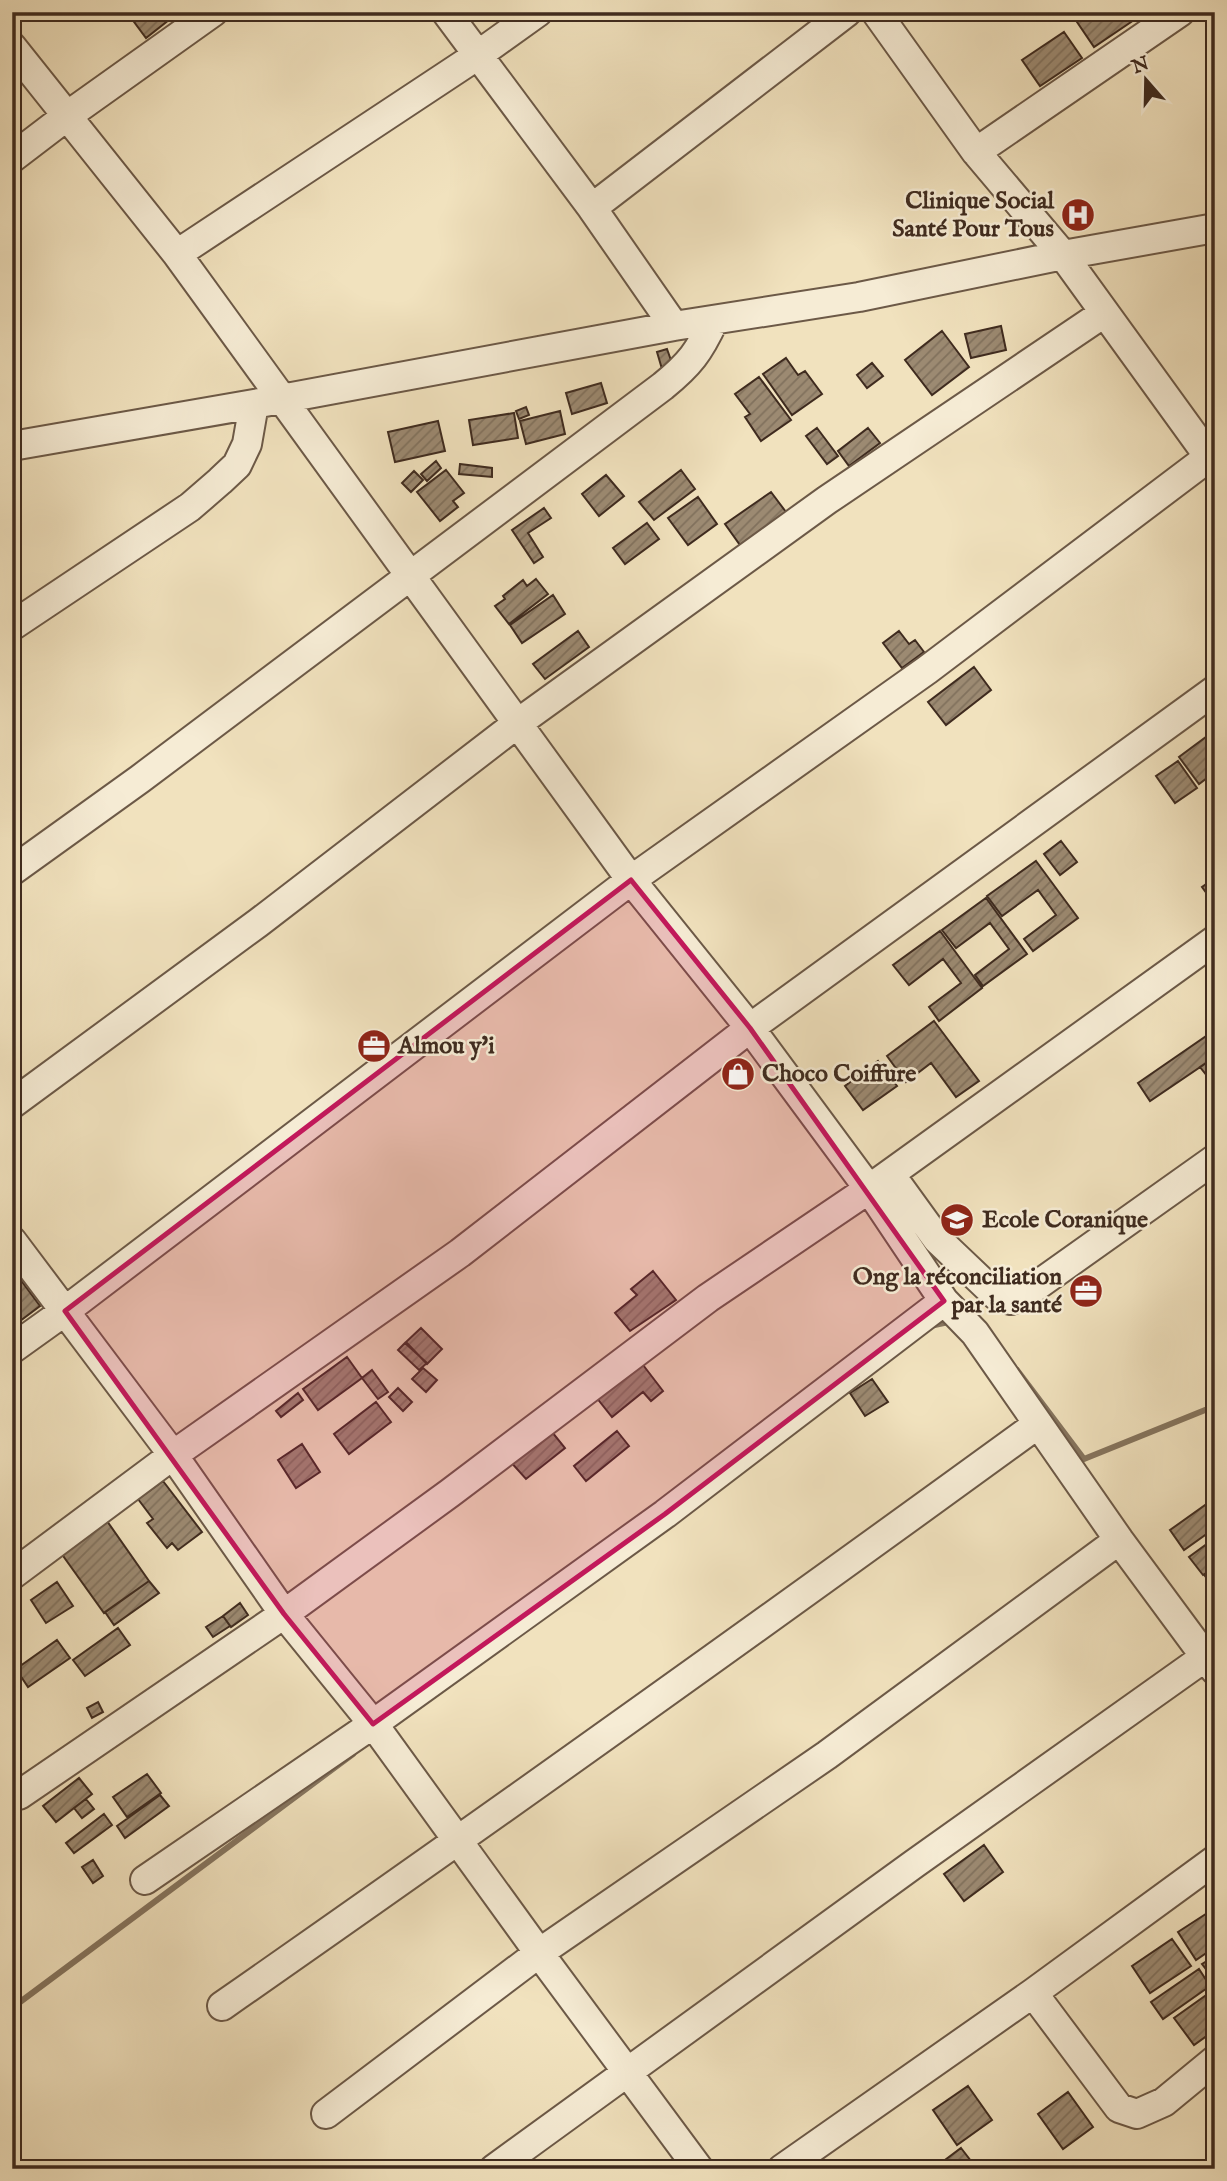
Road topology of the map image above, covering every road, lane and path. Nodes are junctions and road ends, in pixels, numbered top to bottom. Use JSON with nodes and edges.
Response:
{"nodes":[{"id":1,"x":213,"y":12,"type":"edge"},
{"id":2,"x":446,"y":12,"type":"edge"},
{"id":3,"x":538,"y":12,"type":"edge"},
{"id":4,"x":847,"y":12,"type":"edge"},
{"id":5,"x":876,"y":12,"type":"edge"},
{"id":6,"x":1180,"y":12,"type":"edge"},
{"id":7,"x":12,"y":47,"type":"edge"},
{"id":8,"x":478,"y":55,"type":"junction"},
{"id":9,"x":67,"y":116,"type":"junction"},
{"id":10,"x":976,"y":152,"type":"junction"},
{"id":11,"x":12,"y":158,"type":"edge"},
{"id":12,"x":592,"y":208,"type":"junction"},
{"id":13,"x":1215,"y":228,"type":"edge"},
{"id":14,"x":177,"y":254,"type":"junction"},
{"id":15,"x":1063,"y":255,"type":"junction"},
{"id":16,"x":1104,"y":313,"type":"junction"},
{"id":17,"x":714,"y":320,"type":"junction"},
{"id":18,"x":674,"y":326,"type":"junction"},
{"id":19,"x":282,"y":398,"type":"junction"},
{"id":20,"x":254,"y":404,"type":"junction"},
{"id":21,"x":12,"y":446,"type":"edge"},
{"id":22,"x":1212,"y":461,"type":"edge"},
{"id":23,"x":410,"y":577,"type":"junction"},
{"id":24,"x":12,"y":626,"type":"edge"},
{"id":25,"x":1215,"y":690,"type":"edge"},
{"id":26,"x":518,"y":723,"type":"junction"},
{"id":27,"x":12,"y":871,"type":"edge"},
{"id":28,"x":631,"y":880,"type":"junction"},
{"id":29,"x":1215,"y":940,"type":"edge"},
{"id":30,"x":750,"y":1028,"type":"junction"},
{"id":31,"x":12,"y":1104,"type":"edge"},
{"id":32,"x":1215,"y":1159,"type":"edge"},
{"id":33,"x":879,"y":1182,"type":"junction"},
{"id":34,"x":12,"y":1241,"type":"edge"},
{"id":35,"x":948,"y":1305,"type":"junction"},
{"id":36,"x":65,"y":1311,"type":"junction"},
{"id":37,"x":12,"y":1349,"type":"edge"},
{"id":38,"x":1038,"y":1424,"type":"junction"},
{"id":39,"x":173,"y":1455,"type":"junction"},
{"id":40,"x":1119,"y":1540,"type":"junction"},
{"id":41,"x":12,"y":1575,"type":"edge"},
{"id":42,"x":284,"y":1614,"type":"junction"},
{"id":43,"x":1212,"y":1659,"type":"edge"},
{"id":44,"x":378,"y":1731,"type":"junction"},
{"id":45,"x":19,"y":1795,"type":"dead end"},
{"id":46,"x":458,"y":1842,"type":"junction"},
{"id":47,"x":1215,"y":1860,"type":"edge"},
{"id":48,"x":145,"y":1880,"type":"dead end"},
{"id":49,"x":539,"y":1953,"type":"junction"},
{"id":50,"x":1033,"y":1993,"type":"junction"},
{"id":51,"x":222,"y":2006,"type":"dead end"},
{"id":52,"x":1215,"y":2060,"type":"edge"},
{"id":53,"x":627,"y":2071,"type":"junction"},
{"id":54,"x":326,"y":2114,"type":"dead end"},
{"id":55,"x":494,"y":2169,"type":"edge"},
{"id":56,"x":699,"y":2169,"type":"edge"},
{"id":57,"x":782,"y":2169,"type":"edge"}],
"edges":[{"from":1,"to":9,"type":"street"},
{"from":2,"to":8,"type":"street"},
{"from":3,"to":8,"type":"street"},
{"from":4,"to":12,"type":"street"},
{"from":5,"to":10,"type":"street"},
{"from":6,"to":10,"type":"street"},
{"from":7,"to":9,"type":"street"},
{"from":8,"to":12,"type":"street"},
{"from":8,"to":14,"type":"street"},
{"from":9,"to":11,"type":"street"},
{"from":9,"to":14,"type":"street"},
{"from":10,"to":15,"type":"street"},
{"from":12,"to":18,"type":"street"},
{"from":13,"to":15,"type":"street"},
{"from":14,"to":19,"type":"street"},
{"from":15,"to":16,"type":"street"},
{"from":15,"to":17,"type":"street"},
{"from":16,"to":22,"type":"street"},
{"from":16,"to":26,"type":"street"},
{"from":17,"to":18,"type":"street"},
{"from":17,"to":23,"type":"street"},
{"from":18,"to":19,"type":"street"},
{"from":19,"to":20,"type":"street"},
{"from":19,"to":23,"type":"street"},
{"from":20,"to":21,"type":"street"},
{"from":20,"to":24,"type":"street"},
{"from":22,"to":28,"type":"street"},
{"from":23,"to":26,"type":"street"},
{"from":23,"to":27,"type":"street"},
{"from":25,"to":30,"type":"street"},
{"from":26,"to":28,"type":"street"},
{"from":26,"to":31,"type":"street"},
{"from":28,"to":30,"type":"street"},
{"from":28,"to":36,"type":"street"},
{"from":29,"to":33,"type":"street"},
{"from":30,"to":33,"type":"street"},
{"from":30,"to":39,"type":"street"},
{"from":32,"to":33,"type":"street"},
{"from":33,"to":35,"type":"street"},
{"from":33,"to":42,"type":"street"},
{"from":34,"to":36,"type":"street"},
{"from":35,"to":38,"type":"street"},
{"from":35,"to":44,"type":"street"},
{"from":36,"to":37,"type":"street"},
{"from":36,"to":39,"type":"street"},
{"from":38,"to":40,"type":"street"},
{"from":38,"to":46,"type":"street"},
{"from":39,"to":41,"type":"street"},
{"from":39,"to":42,"type":"street"},
{"from":40,"to":43,"type":"street"},
{"from":40,"to":49,"type":"street"},
{"from":42,"to":44,"type":"street"},
{"from":42,"to":45,"type":"street"},
{"from":43,"to":53,"type":"street"},
{"from":44,"to":46,"type":"street"},
{"from":44,"to":48,"type":"street"},
{"from":46,"to":49,"type":"street"},
{"from":46,"to":51,"type":"street"},
{"from":47,"to":50,"type":"street"},
{"from":49,"to":53,"type":"street"},
{"from":49,"to":54,"type":"street"},
{"from":50,"to":52,"type":"street"},
{"from":50,"to":57,"type":"street"},
{"from":53,"to":55,"type":"street"},
{"from":53,"to":56,"type":"street"}]}
